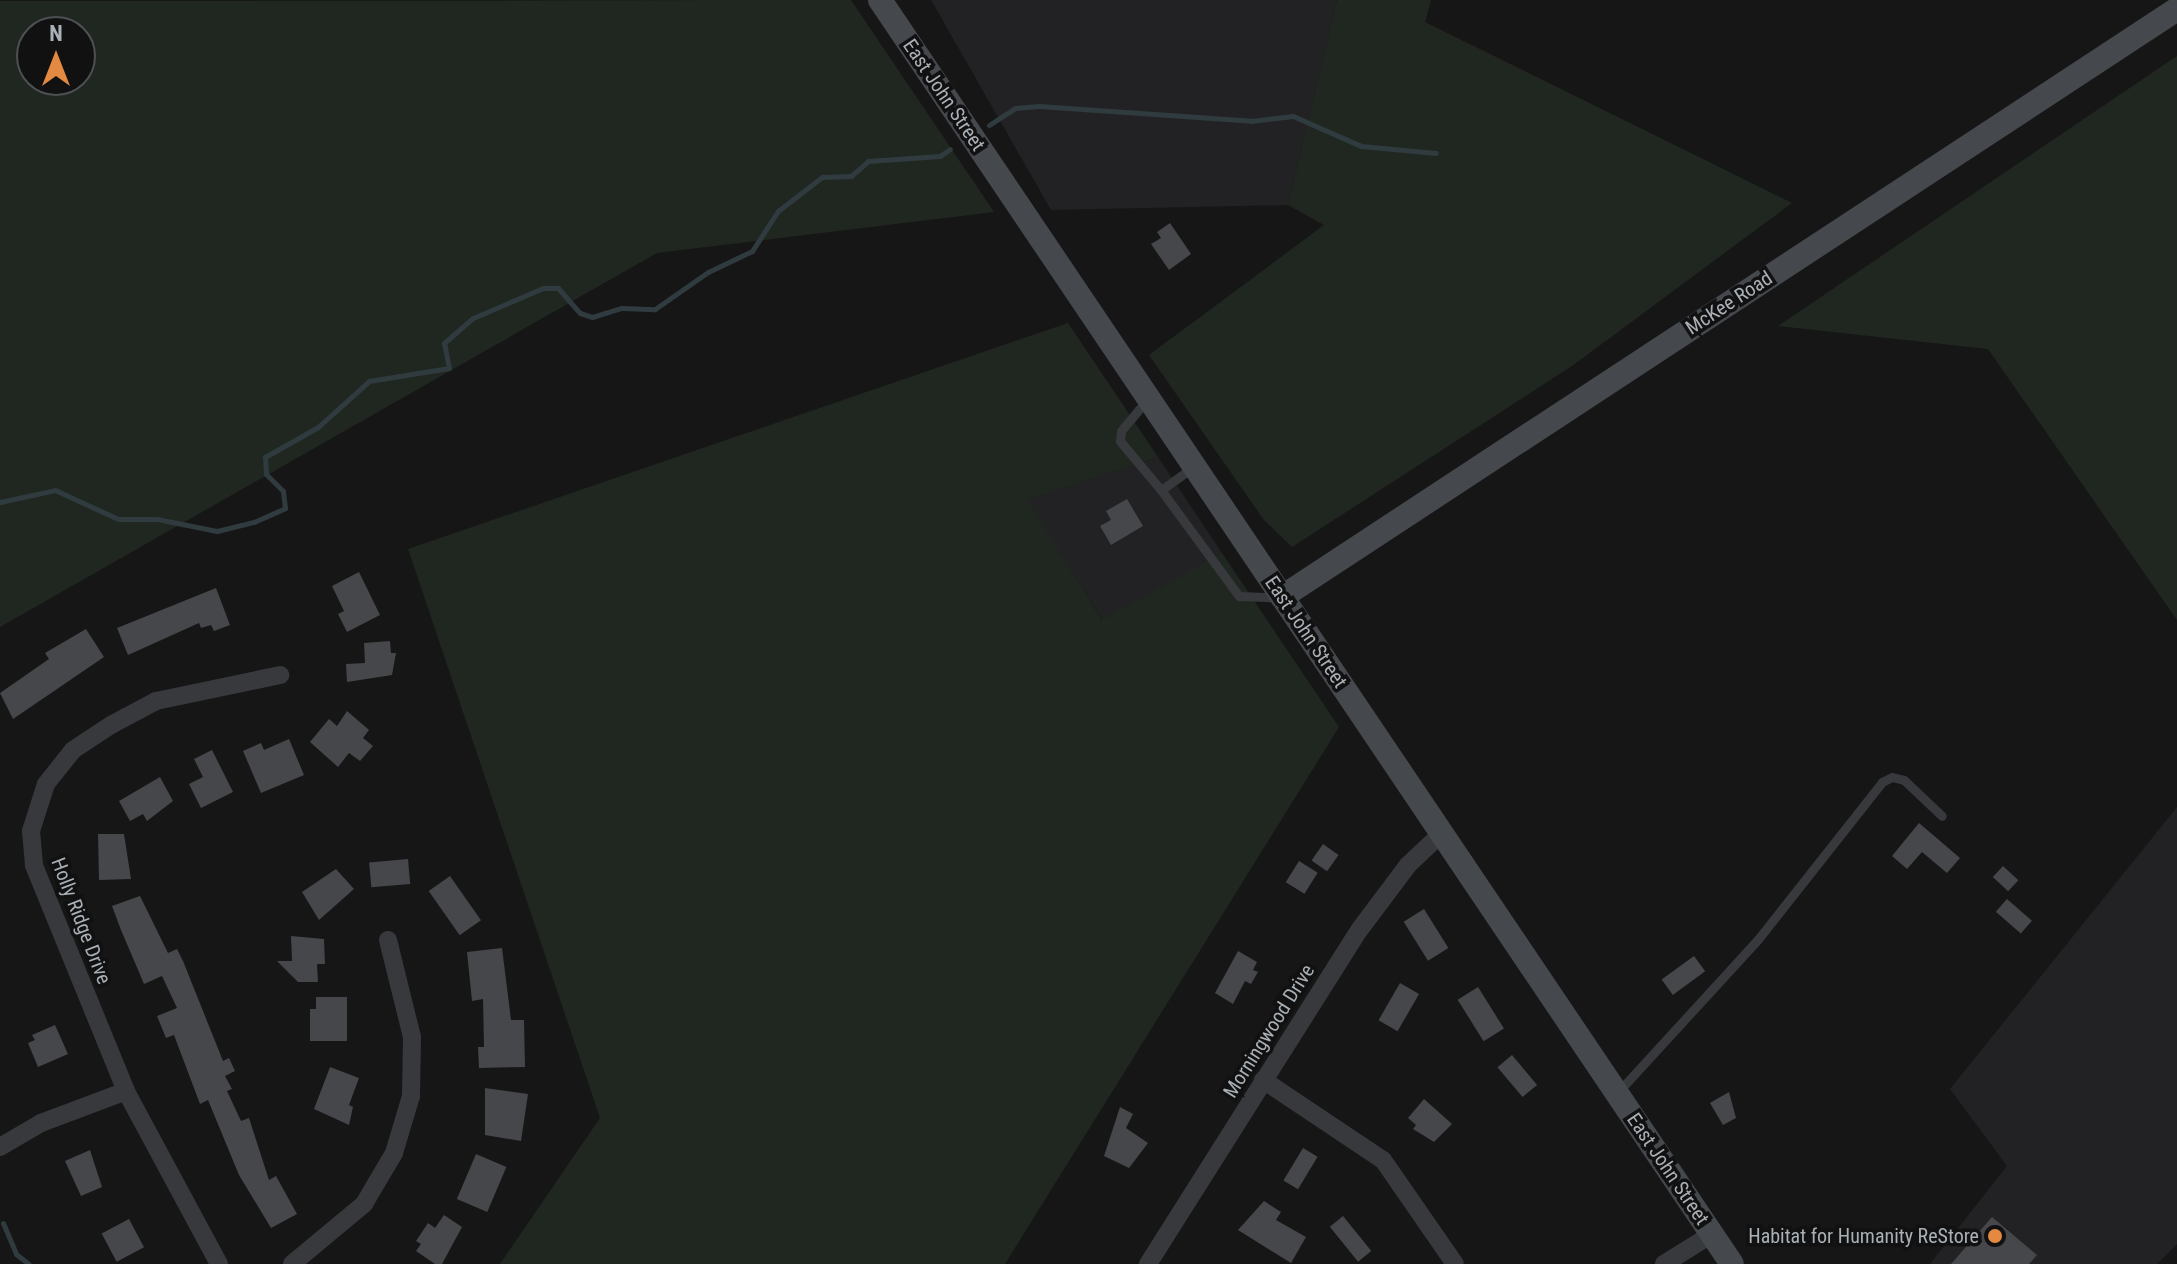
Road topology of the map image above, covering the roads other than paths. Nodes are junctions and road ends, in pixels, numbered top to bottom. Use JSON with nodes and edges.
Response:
{"nodes":[{"id":1,"x":880,"y":0,"type":"edge"},
{"id":2,"x":2177,"y":9,"type":"edge"},
{"id":3,"x":1149,"y":398,"type":"junction"},
{"id":4,"x":1193,"y":467,"type":"junction"},
{"id":5,"x":1161,"y":490,"type":"junction"},
{"id":6,"x":1282,"y":597,"type":"junction"},
{"id":7,"x":280,"y":675,"type":"dead end"},
{"id":8,"x":1942,"y":816,"type":"dead end"},
{"id":9,"x":1442,"y":833,"type":"junction"},
{"id":10,"x":388,"y":940,"type":"dead end"},
{"id":11,"x":1263,"y":1080,"type":"junction"},
{"id":12,"x":126,"y":1091,"type":"junction"},
{"id":13,"x":1617,"y":1093,"type":"junction"},
{"id":14,"x":0,"y":1147,"type":"edge"},
{"id":15,"x":1712,"y":1234,"type":"junction"},
{"id":16,"x":219,"y":1264,"type":"edge"},
{"id":17,"x":292,"y":1264,"type":"edge"},
{"id":18,"x":1148,"y":1264,"type":"edge"},
{"id":19,"x":1455,"y":1264,"type":"edge"},
{"id":20,"x":1664,"y":1264,"type":"edge"},
{"id":21,"x":1732,"y":1264,"type":"edge"}],
"edges":[{"from":1,"to":3,"type":"main road","name":"East John Street"},
{"from":2,"to":6,"type":"main road","name":"McKee Road"},
{"from":3,"to":4,"type":"main road","name":"East John Street"},
{"from":3,"to":5,"type":"lane"},
{"from":4,"to":5,"type":"lane"},
{"from":4,"to":6,"type":"main road","name":"East John Street"},
{"from":5,"to":6,"type":"lane"},
{"from":6,"to":9,"type":"main road","name":"East John Street"},
{"from":7,"to":12,"type":"street","name":"Holly Ridge Drive"},
{"from":8,"to":13,"type":"lane"},
{"from":9,"to":11,"type":"street","name":"Morningwood Drive"},
{"from":9,"to":13,"type":"main road","name":"East John Street"},
{"from":10,"to":17,"type":"street"},
{"from":11,"to":18,"type":"street","name":"Morningwood Drive"},
{"from":11,"to":19,"type":"street"},
{"from":12,"to":14,"type":"street"},
{"from":12,"to":16,"type":"street","name":"Holly Ridge Drive"},
{"from":13,"to":15,"type":"main road","name":"East John Street"},
{"from":15,"to":20,"type":"street"},
{"from":15,"to":21,"type":"main road","name":"East John Street"}]}
